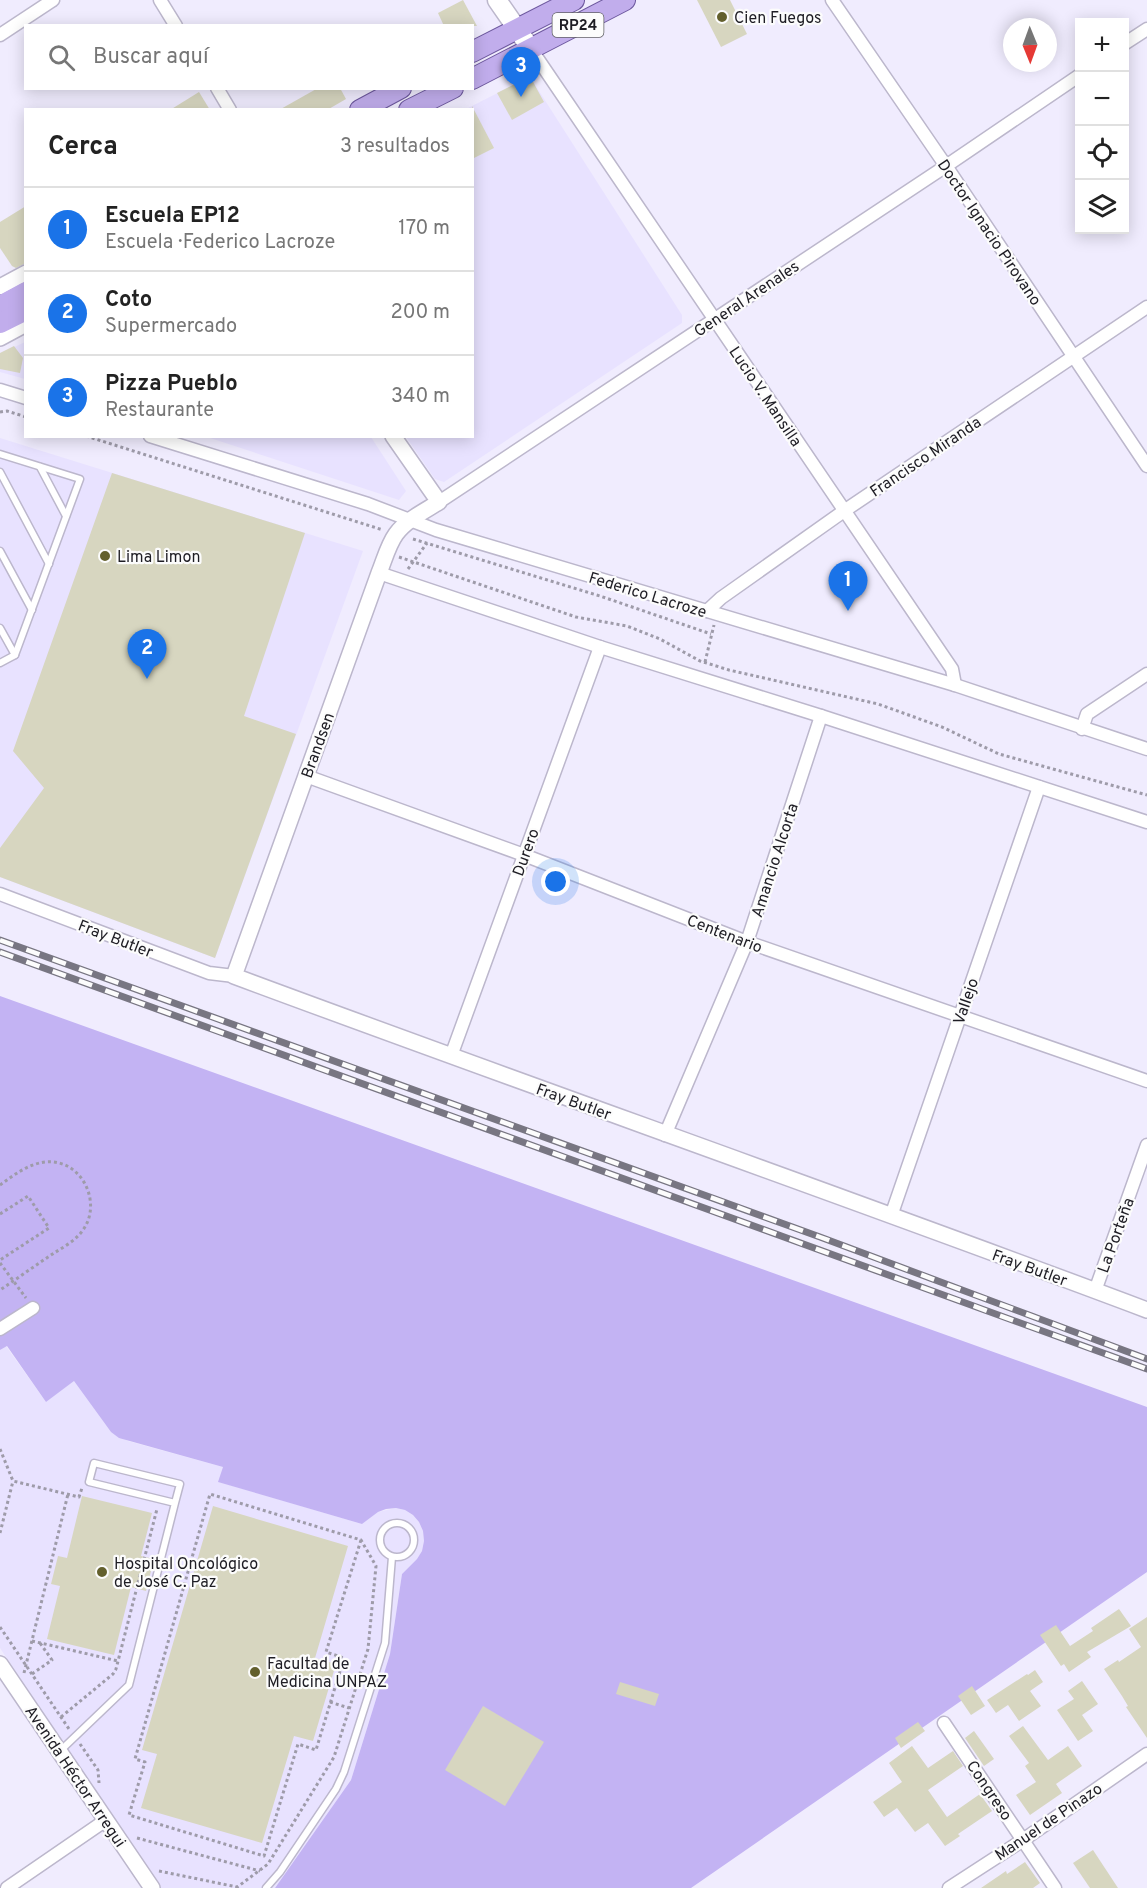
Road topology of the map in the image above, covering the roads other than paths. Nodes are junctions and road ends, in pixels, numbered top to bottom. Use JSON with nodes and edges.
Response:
{"nodes":[{"id":1,"x":53,"y":0,"type":"edge"},
{"id":2,"x":160,"y":0,"type":"edge"},
{"id":3,"x":497,"y":0,"type":"edge"},
{"id":4,"x":574,"y":0,"type":"edge"},
{"id":5,"x":625,"y":0,"type":"edge"},
{"id":6,"x":832,"y":0,"type":"edge"},
{"id":7,"x":175,"y":24,"type":"edge"},
{"id":8,"x":1147,"y":29,"type":"edge"},
{"id":9,"x":517,"y":30,"type":"junction"},
{"id":10,"x":0,"y":34,"type":"edge"},
{"id":11,"x":1129,"y":41,"type":"edge"},
{"id":12,"x":531,"y":50,"type":"junction"},
{"id":13,"x":474,"y":51,"type":"edge"},
{"id":14,"x":474,"y":78,"type":"edge"},
{"id":15,"x":1075,"y":78,"type":"edge"},
{"id":16,"x":218,"y":90,"type":"edge"},
{"id":17,"x":397,"y":90,"type":"edge"},
{"id":18,"x":449,"y":90,"type":"edge"},
{"id":19,"x":229,"y":108,"type":"edge"},
{"id":20,"x":364,"y":108,"type":"edge"},
{"id":21,"x":413,"y":108,"type":"edge"},
{"id":22,"x":946,"y":166,"type":"junction"},
{"id":23,"x":24,"y":274,"type":"edge"},
{"id":24,"x":2,"y":282,"type":"edge"},
{"id":25,"x":24,"y":293,"type":"edge"},
{"id":26,"x":0,"y":306,"type":"edge"},
{"id":27,"x":1147,"y":307,"type":"edge"},
{"id":28,"x":24,"y":311,"type":"edge"},
{"id":29,"x":715,"y":319,"type":"junction"},
{"id":30,"x":0,"y":323,"type":"edge"},
{"id":31,"x":24,"y":325,"type":"edge"},
{"id":32,"x":0,"y":338,"type":"edge"},
{"id":33,"x":1073,"y":356,"type":"junction"},
{"id":34,"x":0,"y":390,"type":"edge"},
{"id":35,"x":24,"y":397,"type":"edge"},
{"id":36,"x":156,"y":438,"type":"edge"},
{"id":37,"x":394,"y":438,"type":"edge"},
{"id":38,"x":0,"y":454,"type":"edge"},
{"id":39,"x":39,"y":466,"type":"junction"},
{"id":40,"x":1147,"y":466,"type":"edge"},
{"id":41,"x":0,"y":472,"type":"edge"},
{"id":42,"x":439,"y":502,"type":"junction"},
{"id":43,"x":844,"y":511,"type":"junction"},
{"id":44,"x":66,"y":516,"type":"junction"},
{"id":45,"x":412,"y":520,"type":"junction"},
{"id":46,"x":0,"y":551,"type":"edge"},
{"id":47,"x":49,"y":564,"type":"junction"},
{"id":48,"x":379,"y":573,"type":"junction"},
{"id":49,"x":32,"y":610,"type":"junction"},
{"id":50,"x":707,"y":611,"type":"junction"},
{"id":51,"x":0,"y":628,"type":"edge"},
{"id":52,"x":600,"y":647,"type":"junction"},
{"id":53,"x":15,"y":655,"type":"junction"},
{"id":54,"x":0,"y":663,"type":"edge"},
{"id":55,"x":1147,"y":674,"type":"edge"},
{"id":56,"x":955,"y":685,"type":"junction"},
{"id":57,"x":821,"y":716,"type":"junction"},
{"id":58,"x":1082,"y":729,"type":"junction"},
{"id":59,"x":1147,"y":749,"type":"edge"},
{"id":60,"x":306,"y":776,"type":"junction"},
{"id":61,"x":1039,"y":787,"type":"junction"},
{"id":62,"x":1147,"y":822,"type":"edge"},
{"id":63,"x":524,"y":855,"type":"junction"},
{"id":64,"x":0,"y":894,"type":"edge"},
{"id":65,"x":747,"y":942,"type":"junction"},
{"id":66,"x":234,"y":976,"type":"junction"},
{"id":67,"x":959,"y":1017,"type":"junction"},
{"id":68,"x":451,"y":1056,"type":"junction"},
{"id":69,"x":1147,"y":1082,"type":"edge"},
{"id":70,"x":665,"y":1134,"type":"junction"},
{"id":71,"x":1147,"y":1145,"type":"edge"},
{"id":72,"x":891,"y":1216,"type":"junction"},
{"id":73,"x":1095,"y":1291,"type":"junction"},
{"id":74,"x":33,"y":1308,"type":"road end"},
{"id":75,"x":1147,"y":1310,"type":"edge"},
{"id":76,"x":0,"y":1329,"type":"edge"},
{"id":77,"x":175,"y":1503,"type":"junction"},
{"id":78,"x":392,"y":1557,"type":"junction"},
{"id":79,"x":0,"y":1664,"type":"edge"},
{"id":80,"x":944,"y":1723,"type":"dead end"},
{"id":81,"x":60,"y":1751,"type":"junction"},
{"id":82,"x":1147,"y":1754,"type":"edge"},
{"id":83,"x":106,"y":1820,"type":"junction"},
{"id":84,"x":1023,"y":1840,"type":"junction"},
{"id":85,"x":158,"y":1884,"type":"edge"},
{"id":86,"x":7,"y":1888,"type":"edge"},
{"id":87,"x":266,"y":1888,"type":"edge"},
{"id":88,"x":949,"y":1888,"type":"edge"},
{"id":89,"x":1055,"y":1888,"type":"edge"}],
"edges":[{"from":1,"to":10,"type":"street"},
{"from":2,"to":7,"type":"street"},
{"from":3,"to":9,"type":"main road"},
{"from":4,"to":9,"type":"main road","number":"RP24"},
{"from":5,"to":12,"type":"main road","number":"RP24"},
{"from":6,"to":22,"type":"street","name":"Doctor Ignacio Pirovano"},
{"from":8,"to":11,"type":"street"},
{"from":9,"to":12,"type":"main road"},
{"from":9,"to":13,"type":"main road","number":"RP24"},
{"from":12,"to":14,"type":"main road","number":"RP24"},
{"from":12,"to":29,"type":"street","name":"Lucio V. Mansilla"},
{"from":15,"to":22,"type":"street","name":"General Arenales"},
{"from":16,"to":19,"type":"street"},
{"from":17,"to":20,"type":"main road"},
{"from":18,"to":21,"type":"main road"},
{"from":22,"to":29,"type":"street","name":"General Arenales"},
{"from":22,"to":33,"type":"street","name":"Doctor Ignacio Pirovano"},
{"from":23,"to":24,"type":"street"},
{"from":25,"to":26,"type":"main road"},
{"from":27,"to":33,"type":"street","name":"Francisco Miranda"},
{"from":28,"to":30,"type":"main road"},
{"from":29,"to":42,"type":"street","name":"General Arenales"},
{"from":29,"to":43,"type":"street","name":"Lucio V. Mansilla"},
{"from":31,"to":32,"type":"street"},
{"from":33,"to":40,"type":"street","name":"Doctor Ignacio Pirovano"},
{"from":33,"to":43,"type":"street","name":"Francisco Miranda"},
{"from":34,"to":35,"type":"street"},
{"from":36,"to":45,"type":"street","name":"Federico Lacroze"},
{"from":37,"to":42,"type":"street"},
{"from":38,"to":39,"type":"lane"},
{"from":39,"to":44,"type":"lane"},
{"from":39,"to":44,"type":"lane"},
{"from":41,"to":47,"type":"lane"},
{"from":42,"to":45,"type":"street","name":"General Arenales"},
{"from":43,"to":50,"type":"street","name":"Francisco Miranda"},
{"from":43,"to":56,"type":"street","name":"Lucio V. Mansilla"},
{"from":44,"to":47,"type":"lane"},
{"from":45,"to":48,"type":"street","name":"Brandsen"},
{"from":45,"to":50,"type":"street","name":"Federico Lacroze"},
{"from":46,"to":49,"type":"lane"},
{"from":47,"to":49,"type":"lane"},
{"from":48,"to":52,"type":"street"},
{"from":48,"to":60,"type":"street","name":"Brandsen"},
{"from":49,"to":53,"type":"lane"},
{"from":50,"to":56,"type":"street","name":"Federico Lacroze"},
{"from":51,"to":53,"type":"lane"},
{"from":52,"to":57,"type":"street"},
{"from":52,"to":63,"type":"street","name":"Durero"},
{"from":53,"to":54,"type":"lane"},
{"from":55,"to":58,"type":"street"},
{"from":56,"to":58,"type":"street","name":"Federico Lacroze"},
{"from":57,"to":61,"type":"street"},
{"from":57,"to":65,"type":"street","name":"Amancio Alcorta"},
{"from":58,"to":59,"type":"street","name":"Federico Lacroze"},
{"from":60,"to":63,"type":"street","name":"Centenario"},
{"from":60,"to":66,"type":"street","name":"Brandsen"},
{"from":61,"to":62,"type":"street"},
{"from":61,"to":67,"type":"street","name":"Vallejo"},
{"from":63,"to":65,"type":"street","name":"Centenario"},
{"from":63,"to":68,"type":"street","name":"Durero"},
{"from":64,"to":66,"type":"street","name":"Fray Butler"},
{"from":65,"to":67,"type":"street","name":"Centenario"},
{"from":65,"to":70,"type":"street","name":"Amancio Alcorta"},
{"from":66,"to":68,"type":"street","name":"Fray Butler"},
{"from":67,"to":69,"type":"street","name":"Centenario"},
{"from":67,"to":72,"type":"street","name":"Vallejo"},
{"from":68,"to":70,"type":"street","name":"Fray Butler"},
{"from":70,"to":72,"type":"street","name":"Fray Butler"},
{"from":71,"to":73,"type":"street","name":"La Porteña"},
{"from":72,"to":73,"type":"street","name":"Fray Butler"},
{"from":73,"to":75,"type":"street","name":"Fray Butler"},
{"from":74,"to":76,"type":"street"},
{"from":77,"to":77,"type":"lane"},
{"from":77,"to":81,"type":"lane"},
{"from":78,"to":78,"type":"lane"},
{"from":78,"to":87,"type":"lane"},
{"from":79,"to":81,"type":"street","name":"Avenida Héctor Arregui"},
{"from":80,"to":84,"type":"street","name":"Congreso"},
{"from":81,"to":83,"type":"street","name":"Avenida Héctor Arregui"},
{"from":82,"to":84,"type":"street","name":"Manuel de Pinazo"},
{"from":83,"to":85,"type":"street","name":"Avenida Héctor Arregui"},
{"from":83,"to":86,"type":"street"},
{"from":84,"to":88,"type":"street","name":"Manuel de Pinazo"},
{"from":84,"to":89,"type":"street","name":"Congreso"}]}
